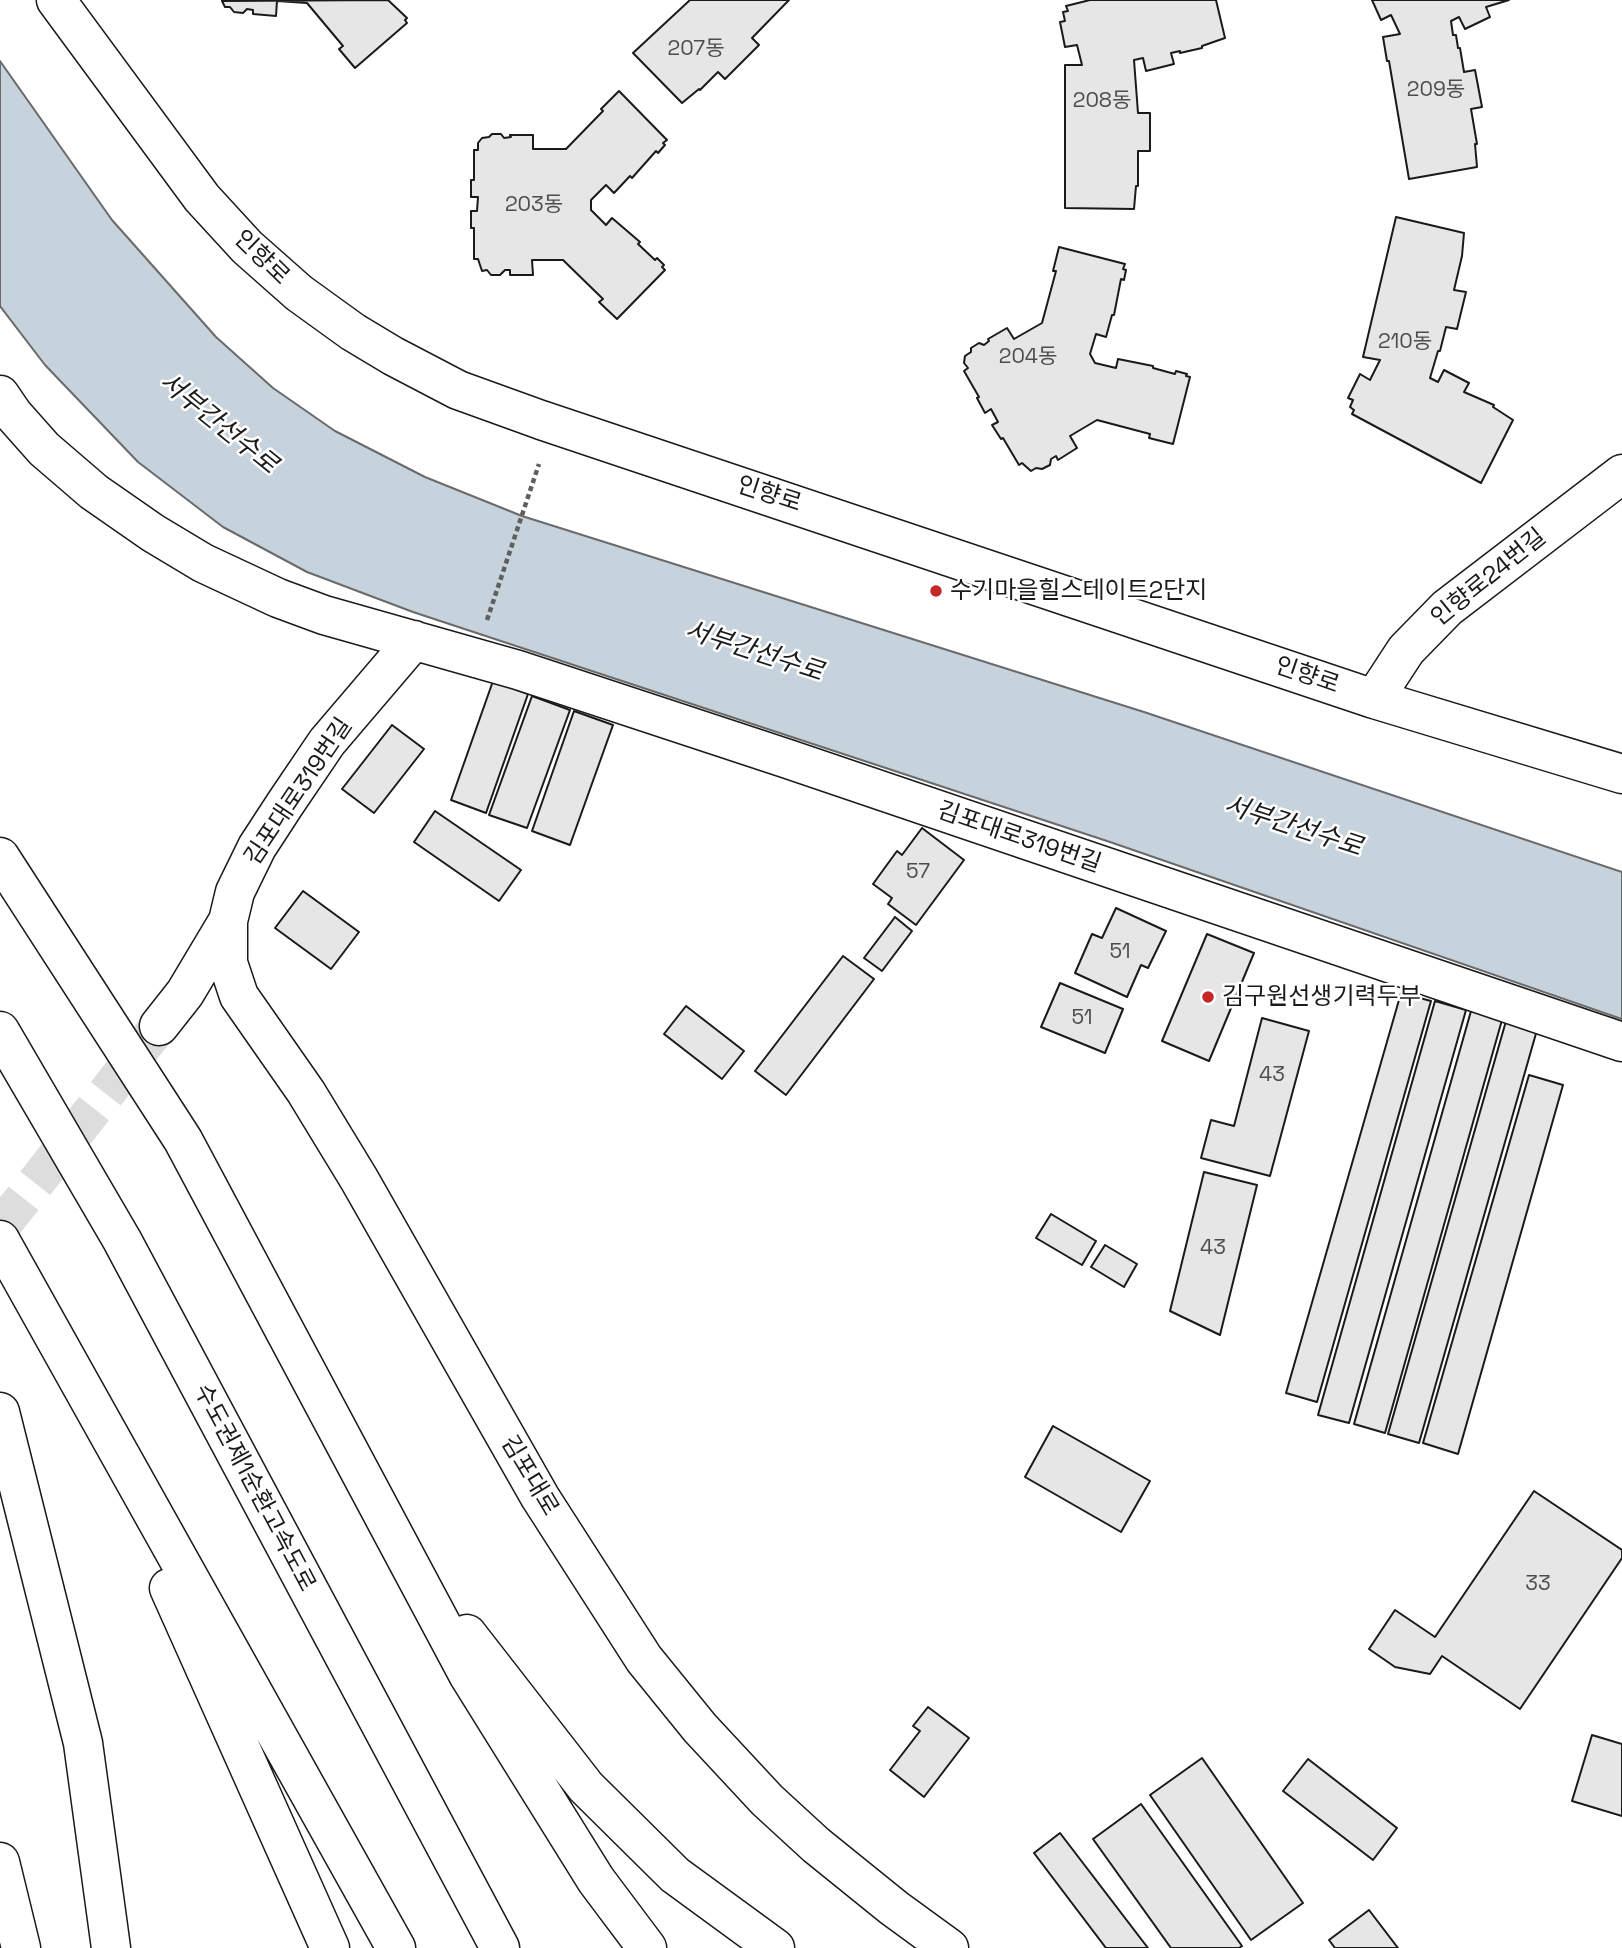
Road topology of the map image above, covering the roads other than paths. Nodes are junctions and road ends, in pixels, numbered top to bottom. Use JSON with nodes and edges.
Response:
{"nodes":[{"id":1,"x":56,"y":0,"type":"edge"},
{"id":2,"x":0,"y":395,"type":"edge"},
{"id":3,"x":1622,"y":474,"type":"edge"},
{"id":4,"x":414,"y":640,"type":"junction"},
{"id":5,"x":1374,"y":699,"type":"junction"},
{"id":6,"x":1622,"y":774,"type":"edge"},
{"id":7,"x":0,"y":857,"type":"edge"},
{"id":8,"x":228,"y":921,"type":"junction"},
{"id":9,"x":159,"y":1026,"type":"tunnel mouth"},
{"id":10,"x":0,"y":1031,"type":"edge"},
{"id":11,"x":1622,"y":1042,"type":"edge"},
{"id":12,"x":0,"y":1240,"type":"edge"},
{"id":13,"x":66,"y":1359,"type":"junction"},
{"id":14,"x":0,"y":1412,"type":"edge"},
{"id":15,"x":407,"y":1559,"type":"junction"},
{"id":16,"x":0,"y":1862,"type":"edge"},
{"id":17,"x":21,"y":1948,"type":"edge"},
{"id":18,"x":111,"y":1948,"type":"edge"},
{"id":19,"x":330,"y":1948,"type":"edge"},
{"id":20,"x":396,"y":1948,"type":"edge"},
{"id":21,"x":500,"y":1948,"type":"edge"},
{"id":22,"x":647,"y":1948,"type":"edge"},
{"id":23,"x":775,"y":1948,"type":"edge"},
{"id":24,"x":949,"y":1948,"type":"edge"}],
"edges":[{"from":1,"to":5,"type":"main road","name":"인향로"},
{"from":2,"to":4,"type":"main road","name":"김포대로319번길"},
{"from":3,"to":5,"type":"main road","name":"인향로24번길"},
{"from":4,"to":8,"type":"main road","name":"김포대로319번길"},
{"from":4,"to":11,"type":"main road","name":"김포대로319번길"},
{"from":5,"to":6,"type":"main road","name":"인향로"},
{"from":7,"to":15,"type":"main road"},
{"from":8,"to":9,"type":"main road","name":"김포대로319번길"},
{"from":8,"to":24,"type":"main road","name":"김포대로"},
{"from":10,"to":21,"type":"main road","name":"수도권제1순환고속도로"},
{"from":12,"to":13,"type":"main road"},
{"from":13,"to":19,"type":"main road"},
{"from":13,"to":20,"type":"main road"},
{"from":14,"to":18,"type":"main road"},
{"from":15,"to":22,"type":"main road"},
{"from":15,"to":23,"type":"main road"},
{"from":16,"to":17,"type":"main road"}]}
